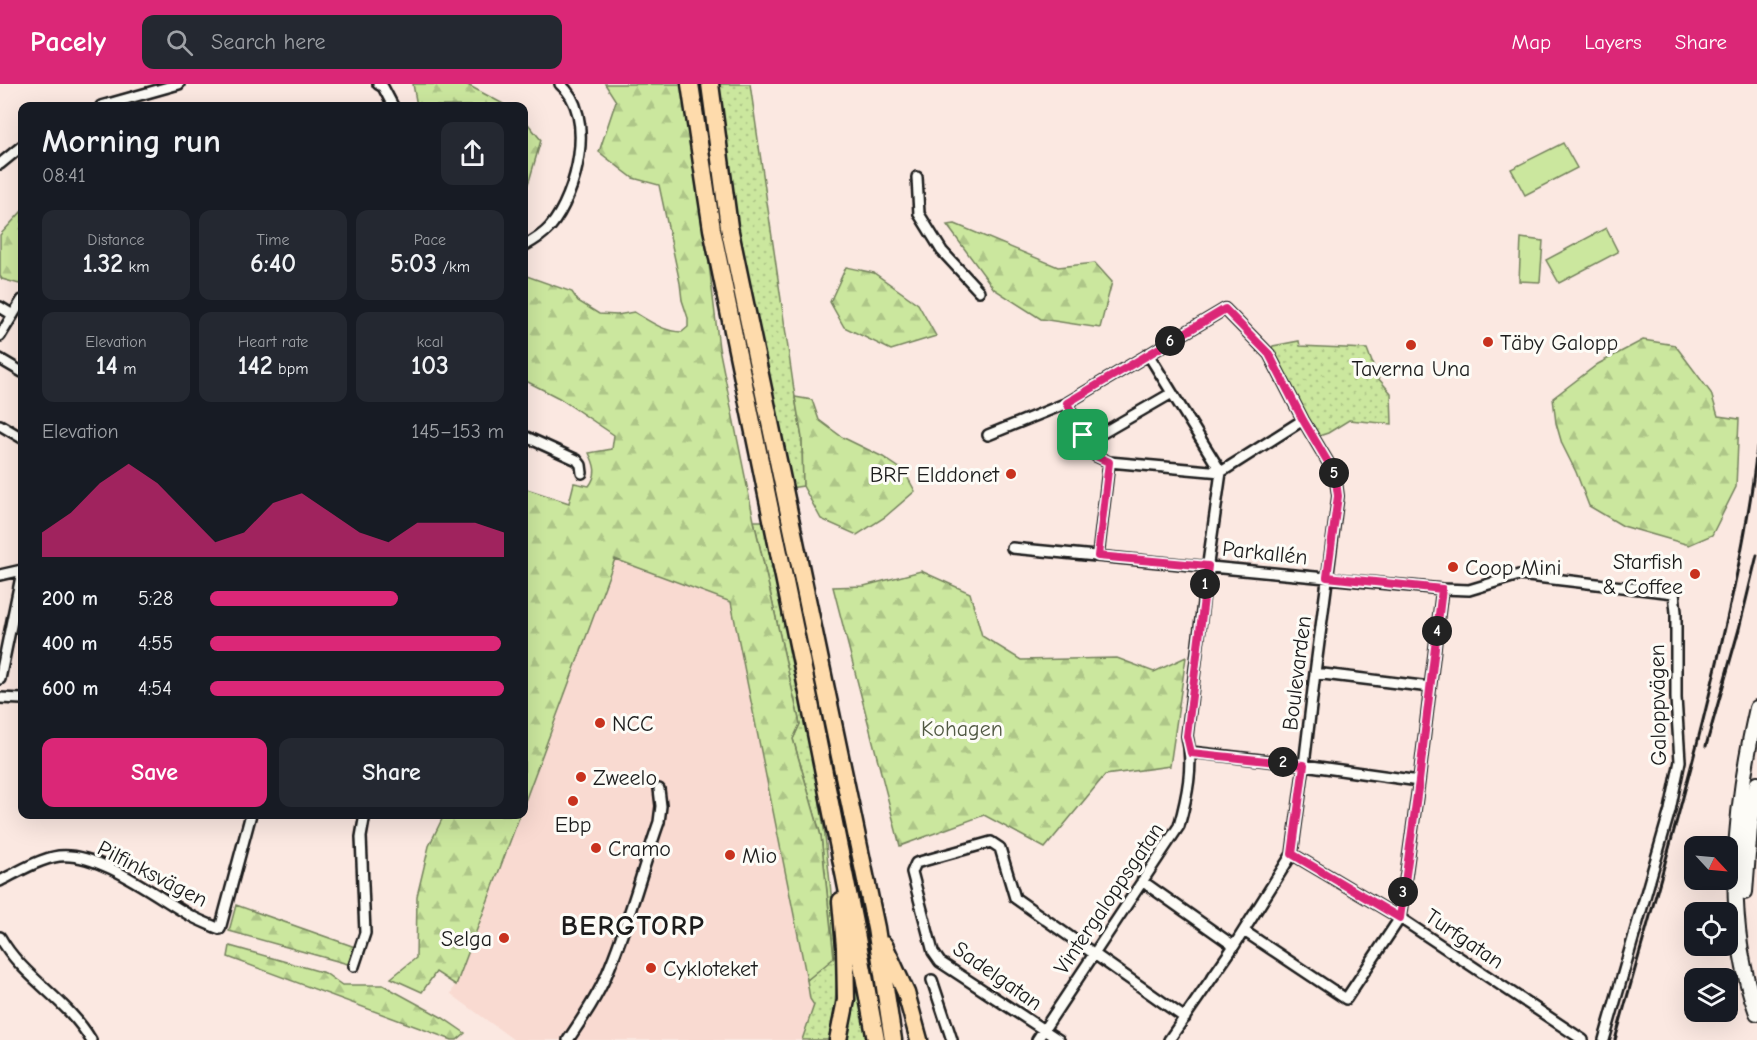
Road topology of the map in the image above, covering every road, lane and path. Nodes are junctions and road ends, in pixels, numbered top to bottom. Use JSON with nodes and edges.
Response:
{"nodes":[{"id":1,"x":179,"y":84,"type":"edge"},
{"id":2,"x":378,"y":84,"type":"edge"},
{"id":3,"x":560,"y":84,"type":"edge"},
{"id":4,"x":690,"y":84,"type":"edge"},
{"id":5,"x":710,"y":84,"type":"edge"},
{"id":6,"x":116,"y":102,"type":"edge"},
{"id":7,"x":391,"y":102,"type":"edge"},
{"id":8,"x":18,"y":149,"type":"edge"},
{"id":9,"x":0,"y":164,"type":"edge"},
{"id":10,"x":917,"y":177,"type":"dead end"},
{"id":11,"x":528,"y":244,"type":"edge"},
{"id":12,"x":979,"y":291,"type":"dead end"},
{"id":13,"x":18,"y":307,"type":"edge"},
{"id":14,"x":0,"y":308,"type":"edge"},
{"id":15,"x":13,"y":315,"type":"junction"},
{"id":16,"x":0,"y":336,"type":"edge"},
{"id":17,"x":1148,"y":354,"type":"junction"},
{"id":18,"x":0,"y":359,"type":"edge"},
{"id":19,"x":18,"y":370,"type":"edge"},
{"id":20,"x":1172,"y":393,"type":"junction"},
{"id":21,"x":1067,"y":403,"type":"junction"},
{"id":22,"x":1303,"y":420,"type":"junction"},
{"id":23,"x":0,"y":425,"type":"edge"},
{"id":24,"x":988,"y":435,"type":"dead end"},
{"id":25,"x":18,"y":436,"type":"edge"},
{"id":26,"x":528,"y":438,"type":"edge"},
{"id":27,"x":1087,"y":442,"type":"junction"},
{"id":28,"x":1109,"y":462,"type":"junction"},
{"id":29,"x":1221,"y":472,"type":"junction"},
{"id":30,"x":582,"y":473,"type":"dead end"},
{"id":31,"x":1012,"y":548,"type":"dead end"},
{"id":32,"x":1098,"y":556,"type":"junction"},
{"id":33,"x":1208,"y":566,"type":"junction"},
{"id":34,"x":18,"y":572,"type":"edge"},
{"id":35,"x":0,"y":575,"type":"edge"},
{"id":36,"x":1327,"y":577,"type":"junction"},
{"id":37,"x":1442,"y":589,"type":"junction"},
{"id":38,"x":18,"y":591,"type":"edge"},
{"id":39,"x":1315,"y":673,"type":"junction"},
{"id":40,"x":0,"y":679,"type":"edge"},
{"id":41,"x":1430,"y":687,"type":"junction"},
{"id":42,"x":808,"y":693,"type":"junction"},
{"id":43,"x":0,"y":698,"type":"edge"},
{"id":44,"x":18,"y":699,"type":"edge"},
{"id":45,"x":1757,"y":708,"type":"edge"},
{"id":46,"x":1191,"y":753,"type":"junction"},
{"id":47,"x":1304,"y":765,"type":"junction"},
{"id":48,"x":1419,"y":781,"type":"junction"},
{"id":49,"x":1757,"y":784,"type":"edge"},
{"id":50,"x":658,"y":789,"type":"dead end"},
{"id":51,"x":1750,"y":807,"type":"edge"},
{"id":52,"x":250,"y":819,"type":"edge"},
{"id":53,"x":364,"y":819,"type":"edge"},
{"id":54,"x":1292,"y":854,"type":"junction"},
{"id":55,"x":0,"y":881,"type":"edge"},
{"id":56,"x":1142,"y":881,"type":"junction"},
{"id":57,"x":1400,"y":918,"type":"junction"},
{"id":58,"x":876,"y":928,"type":"junction"},
{"id":59,"x":1244,"y":931,"type":"junction"},
{"id":60,"x":0,"y":937,"type":"edge"},
{"id":61,"x":1234,"y":946,"type":"junction"},
{"id":62,"x":1094,"y":954,"type":"junction"},
{"id":63,"x":354,"y":966,"type":"dead end"},
{"id":64,"x":932,"y":980,"type":"dead end"},
{"id":65,"x":1757,"y":987,"type":"edge"},
{"id":66,"x":1757,"y":1013,"type":"edge"},
{"id":67,"x":1185,"y":1018,"type":"junction"},
{"id":68,"x":1044,"y":1030,"type":"junction"},
{"id":69,"x":91,"y":1040,"type":"edge"},
{"id":70,"x":568,"y":1040,"type":"edge"},
{"id":71,"x":838,"y":1040,"type":"edge"},
{"id":72,"x":876,"y":1040,"type":"edge"},
{"id":73,"x":893,"y":1040,"type":"edge"},
{"id":74,"x":920,"y":1040,"type":"edge"},
{"id":75,"x":952,"y":1040,"type":"edge"},
{"id":76,"x":1037,"y":1040,"type":"edge"},
{"id":77,"x":1059,"y":1040,"type":"edge"},
{"id":78,"x":1169,"y":1040,"type":"edge"},
{"id":79,"x":1583,"y":1040,"type":"edge"},
{"id":80,"x":1604,"y":1040,"type":"edge"}],
"edges":[{"from":1,"to":6,"type":"street"},
{"from":2,"to":7,"type":"street"},
{"from":3,"to":11,"type":"street"},
{"from":4,"to":42,"type":"highway"},
{"from":5,"to":58,"type":"highway"},
{"from":8,"to":9,"type":"street"},
{"from":10,"to":12,"type":"street"},
{"from":13,"to":15,"type":"street"},
{"from":14,"to":15,"type":"street"},
{"from":15,"to":16,"type":"street"},
{"from":17,"to":20,"type":"street"},
{"from":17,"to":21,"type":"street"},
{"from":17,"to":22,"type":"street","name":"Boulevarden"},
{"from":18,"to":19,"type":"street"},
{"from":20,"to":27,"type":"street"},
{"from":20,"to":29,"type":"street"},
{"from":21,"to":24,"type":"street"},
{"from":21,"to":27,"type":"street"},
{"from":22,"to":29,"type":"street"},
{"from":22,"to":36,"type":"street","name":"Boulevarden"},
{"from":23,"to":25,"type":"street"},
{"from":26,"to":30,"type":"street"},
{"from":27,"to":28,"type":"street"},
{"from":28,"to":29,"type":"street"},
{"from":28,"to":32,"type":"street"},
{"from":29,"to":33,"type":"street","name":"Vintergaloppsgatan"},
{"from":31,"to":32,"type":"street","name":"Parkallén"},
{"from":32,"to":33,"type":"street","name":"Parkallén"},
{"from":33,"to":36,"type":"street","name":"Parkallén"},
{"from":33,"to":46,"type":"street","name":"Vintergaloppsgatan"},
{"from":34,"to":35,"type":"street"},
{"from":36,"to":37,"type":"street","name":"Parkallén"},
{"from":36,"to":39,"type":"street","name":"Boulevarden"},
{"from":37,"to":41,"type":"street"},
{"from":37,"to":80,"type":"street","name":"Galoppvägen"},
{"from":38,"to":40,"type":"street"},
{"from":39,"to":41,"type":"street"},
{"from":39,"to":47,"type":"street","name":"Boulevarden"},
{"from":41,"to":48,"type":"street"},
{"from":42,"to":71,"type":"highway"},
{"from":42,"to":72,"type":"highway"},
{"from":43,"to":44,"type":"street"},
{"from":45,"to":51,"type":"street"},
{"from":46,"to":47,"type":"street"},
{"from":46,"to":56,"type":"street","name":"Vintergaloppsgatan"},
{"from":47,"to":48,"type":"street"},
{"from":47,"to":54,"type":"street","name":"Boulevarden"},
{"from":48,"to":57,"type":"street"},
{"from":49,"to":51,"type":"street"},
{"from":50,"to":70,"type":"street"},
{"from":51,"to":65,"type":"street"},
{"from":51,"to":66,"type":"street"},
{"from":52,"to":55,"type":"street","name":"Pilfinksvägen"},
{"from":53,"to":63,"type":"street"},
{"from":54,"to":57,"type":"street","name":"Turfgatan"},
{"from":54,"to":59,"type":"street","name":"Boulevarden"},
{"from":56,"to":61,"type":"street"},
{"from":56,"to":62,"type":"street","name":"Vintergaloppsgatan"},
{"from":57,"to":59,"type":"street"},
{"from":57,"to":79,"type":"street","name":"Turfgatan"},
{"from":58,"to":73,"type":"highway"},
{"from":58,"to":74,"type":"highway"},
{"from":59,"to":61,"type":"street","name":"Boulevarden"},
{"from":60,"to":69,"type":"street"},
{"from":61,"to":67,"type":"street","name":"Boulevarden"},
{"from":62,"to":67,"type":"street"},
{"from":62,"to":68,"type":"street","name":"Vintergaloppsgatan"},
{"from":62,"to":68,"type":"street","name":"Sadelgatan"},
{"from":64,"to":75,"type":"street"},
{"from":67,"to":78,"type":"street","name":"Boulevarden"},
{"from":68,"to":76,"type":"street","name":"Vintergaloppsgatan"},
{"from":68,"to":77,"type":"street","name":"Sadelgatan"}]}
